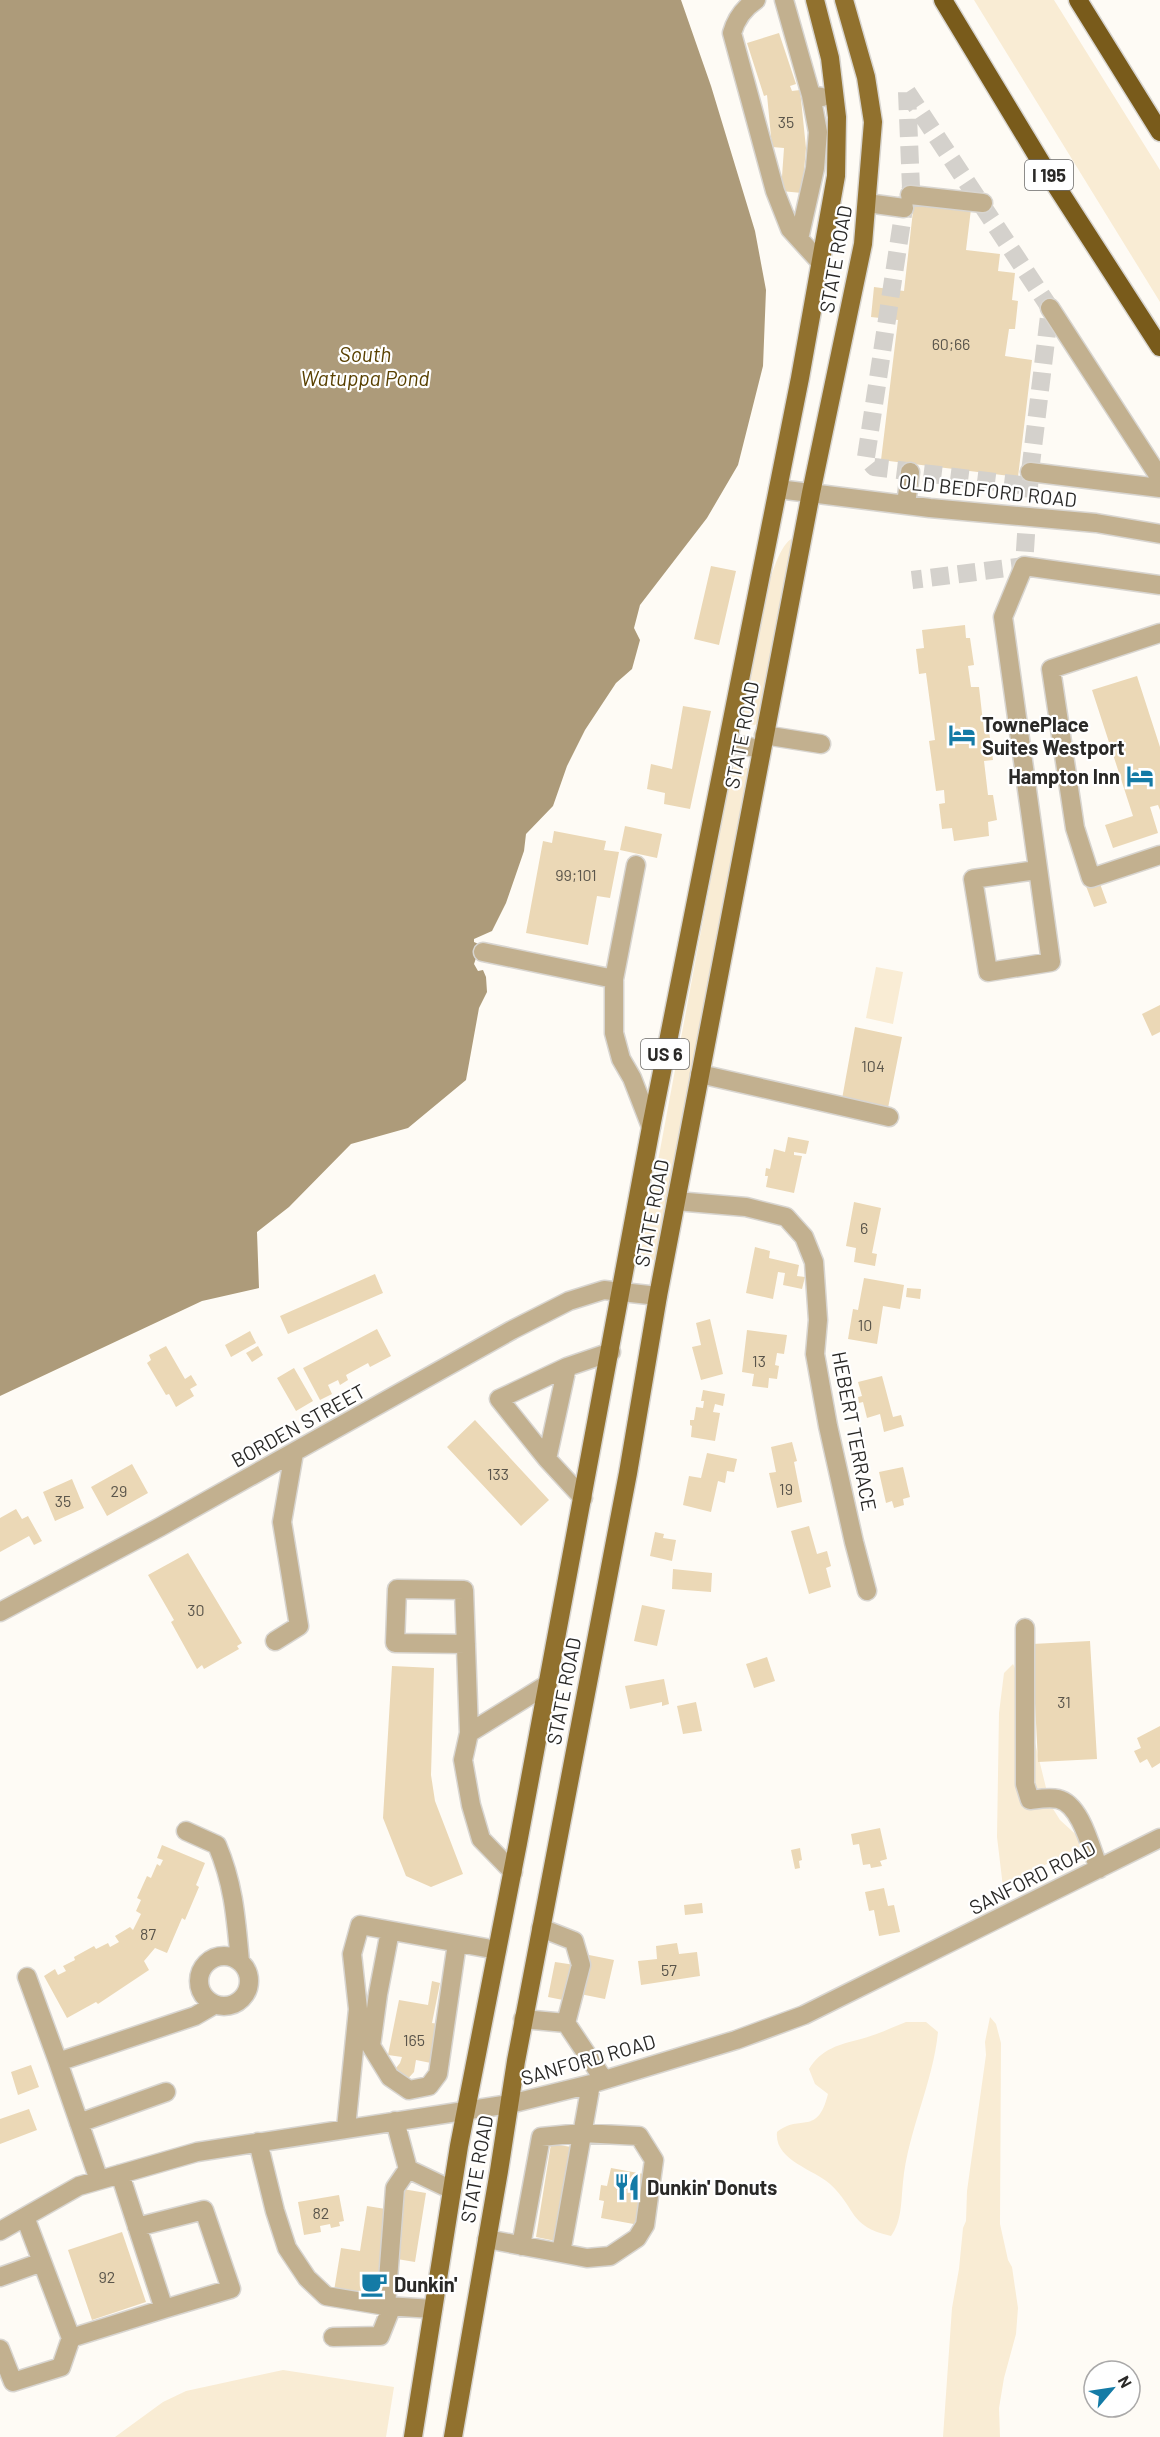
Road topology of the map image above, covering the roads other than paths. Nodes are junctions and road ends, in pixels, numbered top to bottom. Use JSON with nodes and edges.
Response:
{"nodes":[{"id":1,"x":756,"y":0,"type":"edge"},
{"id":2,"x":784,"y":0,"type":"edge"},
{"id":3,"x":814,"y":0,"type":"edge"},
{"id":4,"x":844,"y":0,"type":"edge"},
{"id":5,"x":943,"y":0,"type":"edge"},
{"id":6,"x":1078,"y":0,"type":"edge"},
{"id":7,"x":811,"y":95,"type":"junction"},
{"id":8,"x":834,"y":99,"type":"junction"},
{"id":9,"x":1160,"y":132,"type":"edge"},
{"id":10,"x":867,"y":203,"type":"junction"},
{"id":11,"x":983,"y":203,"type":"dead end"},
{"id":12,"x":799,"y":239,"type":"junction"},
{"id":13,"x":821,"y":263,"type":"junction"},
{"id":14,"x":1050,"y":308,"type":"dead end"},
{"id":15,"x":1160,"y":347,"type":"edge"},
{"id":16,"x":910,"y":472,"type":"dead end"},
{"id":17,"x":1030,"y":472,"type":"tunnel mouth"},
{"id":18,"x":1160,"y":478,"type":"edge"},
{"id":19,"x":1160,"y":488,"type":"edge"},
{"id":20,"x":778,"y":489,"type":"junction"},
{"id":21,"x":810,"y":493,"type":"junction"},
{"id":22,"x":906,"y":505,"type":"junction"},
{"id":23,"x":1160,"y":534,"type":"edge"},
{"id":24,"x":1160,"y":585,"type":"edge"},
{"id":25,"x":1160,"y":633,"type":"edge"},
{"id":26,"x":763,"y":742,"type":"junction"},
{"id":27,"x":728,"y":744,"type":"junction"},
{"id":28,"x":821,"y":744,"type":"dead end"},
{"id":29,"x":1160,"y":855,"type":"edge"},
{"id":30,"x":636,"y":865,"type":"dead end"},
{"id":31,"x":1037,"y":870,"type":"junction"},
{"id":32,"x":483,"y":952,"type":"dead end"},
{"id":33,"x":614,"y":979,"type":"junction"},
{"id":34,"x":700,"y":1074,"type":"junction"},
{"id":35,"x":889,"y":1117,"type":"dead end"},
{"id":36,"x":651,"y":1127,"type":"junction"},
{"id":37,"x":676,"y":1200,"type":"junction"},
{"id":38,"x":621,"y":1292,"type":"junction"},
{"id":39,"x":658,"y":1296,"type":"junction"},
{"id":40,"x":611,"y":1352,"type":"junction"},
{"id":41,"x":567,"y":1367,"type":"junction"},
{"id":42,"x":294,"y":1453,"type":"junction"},
{"id":43,"x":547,"y":1459,"type":"junction"},
{"id":44,"x":583,"y":1498,"type":"junction"},
{"id":45,"x":867,"y":1591,"type":"dead end"},
{"id":46,"x":0,"y":1612,"type":"edge"},
{"id":47,"x":1024,"y":1628,"type":"dead end"},
{"id":48,"x":275,"y":1641,"type":"dead end"},
{"id":49,"x":466,"y":1644,"type":"junction"},
{"id":50,"x":548,"y":1684,"type":"junction"},
{"id":51,"x":470,"y":1733,"type":"junction"},
{"id":52,"x":186,"y":1831,"type":"dead end"},
{"id":53,"x":1160,"y":1838,"type":"edge"},
{"id":54,"x":1099,"y":1869,"type":"junction"},
{"id":55,"x":513,"y":1872,"type":"junction"},
{"id":56,"x":540,"y":1928,"type":"junction"},
{"id":57,"x":390,"y":1931,"type":"junction"},
{"id":58,"x":457,"y":1943,"type":"junction"},
{"id":59,"x":498,"y":1950,"type":"junction"},
{"id":60,"x":240,"y":1962,"type":"junction"},
{"id":61,"x":27,"y":1977,"type":"dead end"},
{"id":62,"x":214,"y":2005,"type":"junction"},
{"id":63,"x":523,"y":2019,"type":"junction"},
{"id":64,"x":566,"y":2023,"type":"junction"},
{"id":65,"x":58,"y":2062,"type":"junction"},
{"id":66,"x":597,"y":2082,"type":"junction"},
{"id":67,"x":166,"y":2092,"type":"dead end"},
{"id":68,"x":510,"y":2104,"type":"junction"},
{"id":69,"x":466,"y":2109,"type":"junction"},
{"id":70,"x":395,"y":2121,"type":"junction"},
{"id":71,"x":79,"y":2123,"type":"junction"},
{"id":72,"x":346,"y":2128,"type":"junction"},
{"id":73,"x":582,"y":2133,"type":"junction"},
{"id":74,"x":258,"y":2142,"type":"junction"},
{"id":75,"x":408,"y":2169,"type":"junction"},
{"id":76,"x":120,"y":2174,"type":"junction"},
{"id":77,"x":99,"y":2180,"type":"junction"},
{"id":78,"x":452,"y":2190,"type":"junction"},
{"id":79,"x":25,"y":2217,"type":"junction"},
{"id":80,"x":137,"y":2227,"type":"junction"},
{"id":81,"x":0,"y":2231,"type":"edge"},
{"id":82,"x":487,"y":2239,"type":"junction"},
{"id":83,"x":521,"y":2246,"type":"junction"},
{"id":84,"x":561,"y":2253,"type":"junction"},
{"id":85,"x":42,"y":2262,"type":"junction"},
{"id":86,"x":0,"y":2277,"type":"edge"},
{"id":87,"x":389,"y":2306,"type":"junction"},
{"id":88,"x":164,"y":2309,"type":"junction"},
{"id":89,"x":433,"y":2309,"type":"junction"},
{"id":90,"x":333,"y":2337,"type":"dead end"},
{"id":91,"x":71,"y":2338,"type":"junction"},
{"id":92,"x":0,"y":2349,"type":"edge"},
{"id":93,"x":413,"y":2437,"type":"edge"},
{"id":94,"x":453,"y":2437,"type":"edge"}],
"edges":[{"from":1,"to":12,"type":"street"},
{"from":2,"to":7,"type":"street"},
{"from":3,"to":8,"type":"main road","name":"STATE ROAD","number":"US 6"},
{"from":4,"to":10,"type":"main road","name":"STATE ROAD","number":"US 6"},
{"from":5,"to":15,"type":"highway","number":"I 195"},
{"from":6,"to":9,"type":"highway"},
{"from":7,"to":8,"type":"street"},
{"from":7,"to":12,"type":"street"},
{"from":8,"to":13,"type":"main road","name":"STATE ROAD","number":"US 6"},
{"from":10,"to":11,"type":"street"},
{"from":10,"to":21,"type":"main road","name":"STATE ROAD","number":"US 6"},
{"from":12,"to":13,"type":"street"},
{"from":13,"to":20,"type":"main road","name":"STATE ROAD","number":"US 6"},
{"from":14,"to":18,"type":"street"},
{"from":16,"to":22,"type":"street"},
{"from":17,"to":19,"type":"street"},
{"from":20,"to":21,"type":"street","name":"OLD BEDFORD ROAD"},
{"from":20,"to":27,"type":"main road","name":"STATE ROAD","number":"US 6"},
{"from":21,"to":22,"type":"street","name":"OLD BEDFORD ROAD"},
{"from":21,"to":26,"type":"main road","name":"STATE ROAD","number":"US 6"},
{"from":22,"to":23,"type":"street","name":"OLD BEDFORD ROAD"},
{"from":24,"to":31,"type":"street"},
{"from":25,"to":29,"type":"street"},
{"from":26,"to":27,"type":"street"},
{"from":26,"to":28,"type":"street"},
{"from":26,"to":34,"type":"main road","name":"STATE ROAD","number":"US 6"},
{"from":27,"to":36,"type":"main road","name":"STATE ROAD","number":"US 6"},
{"from":30,"to":33,"type":"street"},
{"from":31,"to":31,"type":"street"},
{"from":32,"to":33,"type":"street"},
{"from":33,"to":36,"type":"street"},
{"from":34,"to":35,"type":"street"},
{"from":34,"to":37,"type":"main road","name":"STATE ROAD","number":"US 6"},
{"from":36,"to":38,"type":"main road","name":"STATE ROAD","number":"US 6"},
{"from":37,"to":39,"type":"main road","name":"STATE ROAD","number":"US 6"},
{"from":37,"to":45,"type":"street","name":"HEBERT TERRACE"},
{"from":38,"to":39,"type":"street","name":"BORDEN STREET"},
{"from":38,"to":40,"type":"main road","name":"STATE ROAD","number":"US 6"},
{"from":38,"to":42,"type":"street","name":"BORDEN STREET"},
{"from":39,"to":56,"type":"main road","name":"STATE ROAD","number":"US 6"},
{"from":40,"to":41,"type":"street"},
{"from":40,"to":44,"type":"main road","name":"STATE ROAD","number":"US 6"},
{"from":41,"to":43,"type":"street"},
{"from":41,"to":43,"type":"street"},
{"from":42,"to":46,"type":"street","name":"BORDEN STREET"},
{"from":42,"to":48,"type":"street"},
{"from":43,"to":44,"type":"street"},
{"from":44,"to":50,"type":"main road","name":"STATE ROAD","number":"US 6"},
{"from":47,"to":54,"type":"street"},
{"from":49,"to":49,"type":"street"},
{"from":49,"to":51,"type":"street"},
{"from":50,"to":51,"type":"street"},
{"from":50,"to":55,"type":"main road","name":"STATE ROAD","number":"US 6"},
{"from":51,"to":55,"type":"street"},
{"from":52,"to":60,"type":"street"},
{"from":53,"to":54,"type":"street","name":"SANFORD ROAD"},
{"from":54,"to":66,"type":"street","name":"SANFORD ROAD"},
{"from":55,"to":59,"type":"main road","name":"STATE ROAD","number":"US 6"},
{"from":56,"to":63,"type":"main road","name":"STATE ROAD","number":"US 6"},
{"from":56,"to":64,"type":"street"},
{"from":57,"to":58,"type":"street"},
{"from":57,"to":58,"type":"street"},
{"from":57,"to":72,"type":"street"},
{"from":58,"to":59,"type":"street"},
{"from":59,"to":69,"type":"main road","name":"STATE ROAD","number":"US 6"},
{"from":60,"to":62,"type":"street"},
{"from":60,"to":62,"type":"street"},
{"from":61,"to":65,"type":"street"},
{"from":62,"to":65,"type":"street"},
{"from":63,"to":64,"type":"street"},
{"from":63,"to":68,"type":"main road","name":"STATE ROAD","number":"US 6"},
{"from":64,"to":66,"type":"street"},
{"from":65,"to":71,"type":"street"},
{"from":66,"to":68,"type":"street","name":"SANFORD ROAD"},
{"from":66,"to":73,"type":"street"},
{"from":67,"to":71,"type":"street"},
{"from":68,"to":69,"type":"street","name":"SANFORD ROAD"},
{"from":68,"to":82,"type":"main road","name":"STATE ROAD","number":"US 6"},
{"from":69,"to":70,"type":"street","name":"SANFORD ROAD"},
{"from":69,"to":78,"type":"main road","name":"STATE ROAD","number":"US 6"},
{"from":70,"to":72,"type":"street","name":"SANFORD ROAD"},
{"from":70,"to":75,"type":"street"},
{"from":71,"to":77,"type":"street"},
{"from":72,"to":74,"type":"street","name":"SANFORD ROAD"},
{"from":73,"to":83,"type":"street"},
{"from":73,"to":84,"type":"street"},
{"from":73,"to":84,"type":"street"},
{"from":74,"to":76,"type":"street","name":"SANFORD ROAD"},
{"from":74,"to":87,"type":"street"},
{"from":75,"to":78,"type":"street"},
{"from":75,"to":87,"type":"street"},
{"from":76,"to":77,"type":"street","name":"SANFORD ROAD"},
{"from":76,"to":80,"type":"street"},
{"from":77,"to":79,"type":"street","name":"SANFORD ROAD"},
{"from":78,"to":89,"type":"main road","name":"STATE ROAD","number":"US 6"},
{"from":79,"to":81,"type":"street","name":"SANFORD ROAD"},
{"from":79,"to":85,"type":"street"},
{"from":80,"to":88,"type":"street"},
{"from":80,"to":88,"type":"street"},
{"from":82,"to":83,"type":"street"},
{"from":82,"to":94,"type":"main road","name":"STATE ROAD","number":"US 6"},
{"from":83,"to":84,"type":"street"},
{"from":85,"to":86,"type":"street"},
{"from":85,"to":91,"type":"street"},
{"from":87,"to":89,"type":"street"},
{"from":87,"to":90,"type":"street"},
{"from":88,"to":91,"type":"street"},
{"from":89,"to":93,"type":"main road","name":"STATE ROAD","number":"US 6"},
{"from":91,"to":92,"type":"street"}]}
